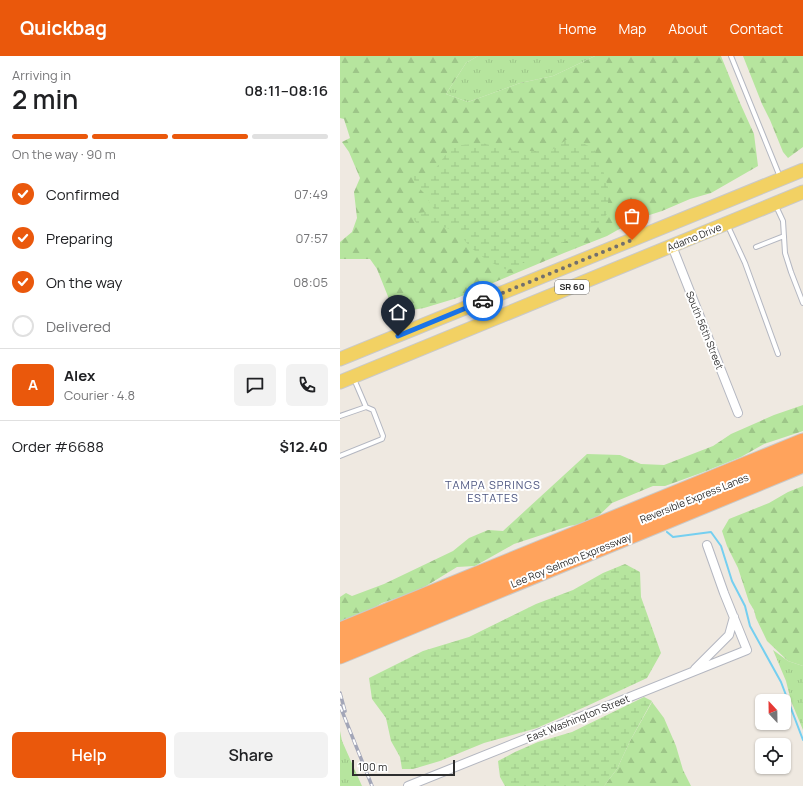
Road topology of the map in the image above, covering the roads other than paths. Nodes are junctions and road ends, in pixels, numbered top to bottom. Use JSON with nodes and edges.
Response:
{"nodes":[{"id":1,"x":731,"y":56,"type":"edge"},
{"id":2,"x":803,"y":170,"type":"edge"},
{"id":3,"x":781,"y":179,"type":"junction"},
{"id":4,"x":803,"y":192,"type":"edge"},
{"id":5,"x":788,"y":198,"type":"junction"},
{"id":6,"x":775,"y":204,"type":"junction"},
{"id":7,"x":726,"y":224,"type":"junction"},
{"id":8,"x":784,"y":236,"type":"junction"},
{"id":9,"x":632,"y":240,"type":"junction"},
{"id":10,"x":672,"y":246,"type":"junction"},
{"id":11,"x":756,"y":247,"type":"dead end"},
{"id":12,"x":640,"y":260,"type":"junction"},
{"id":13,"x":803,"y":302,"type":"edge"},
{"id":14,"x":778,"y":354,"type":"dead end"},
{"id":15,"x":340,"y":359,"type":"edge"},
{"id":16,"x":340,"y":367,"type":"edge"},
{"id":17,"x":354,"y":376,"type":"junction"},
{"id":18,"x":340,"y":382,"type":"edge"},
{"id":19,"x":366,"y":407,"type":"junction"},
{"id":20,"x":738,"y":413,"type":"dead end"},
{"id":21,"x":340,"y":416,"type":"edge"},
{"id":22,"x":803,"y":441,"type":"edge"},
{"id":23,"x":803,"y":454,"type":"edge"},
{"id":24,"x":340,"y":456,"type":"edge"},
{"id":25,"x":803,"y":465,"type":"edge"},
{"id":26,"x":707,"y":545,"type":"dead end"},
{"id":27,"x":734,"y":617,"type":"junction"},
{"id":28,"x":340,"y":630,"type":"edge"},
{"id":29,"x":340,"y":642,"type":"edge"},
{"id":30,"x":340,"y":656,"type":"edge"},
{"id":31,"x":691,"y":673,"type":"junction"},
{"id":32,"x":408,"y":786,"type":"edge"}],
"edges":[{"from":1,"to":3,"type":"lane"},
{"from":2,"to":3,"type":"main road","name":"Adamo Drive","number":"SR 60"},
{"from":3,"to":5,"type":"main road"},
{"from":3,"to":9,"type":"main road","name":"Adamo Drive","number":"SR 60"},
{"from":4,"to":5,"type":"main road","name":"Adamo Drive","number":"SR 60"},
{"from":5,"to":6,"type":"main road","name":"Adamo Drive","number":"SR 60"},
{"from":6,"to":7,"type":"main road","name":"Adamo Drive","number":"SR 60"},
{"from":6,"to":8,"type":"lane"},
{"from":7,"to":10,"type":"main road","name":"Adamo Drive","number":"SR 60"},
{"from":7,"to":14,"type":"lane"},
{"from":8,"to":11,"type":"lane"},
{"from":8,"to":13,"type":"lane"},
{"from":9,"to":12,"type":"main road"},
{"from":9,"to":15,"type":"main road","name":"Adamo Drive","number":"SR 60"},
{"from":10,"to":12,"type":"main road","name":"Adamo Drive","number":"SR 60"},
{"from":10,"to":20,"type":"street","name":"South 56th Street"},
{"from":12,"to":17,"type":"main road","name":"Adamo Drive","number":"SR 60"},
{"from":16,"to":17,"type":"main road"},
{"from":17,"to":18,"type":"main road","name":"Adamo Drive","number":"SR 60"},
{"from":17,"to":19,"type":"lane"},
{"from":19,"to":21,"type":"lane"},
{"from":19,"to":24,"type":"lane"},
{"from":22,"to":28,"type":"highway"},
{"from":23,"to":29,"type":"highway","name":"Reversible Express Lanes"},
{"from":25,"to":30,"type":"highway","name":"Lee Roy Selmon Expressway"},
{"from":26,"to":27,"type":"street"},
{"from":27,"to":31,"type":"street"},
{"from":27,"to":31,"type":"street","name":"East Washington Street"},
{"from":31,"to":32,"type":"street","name":"East Washington Street"}]}
